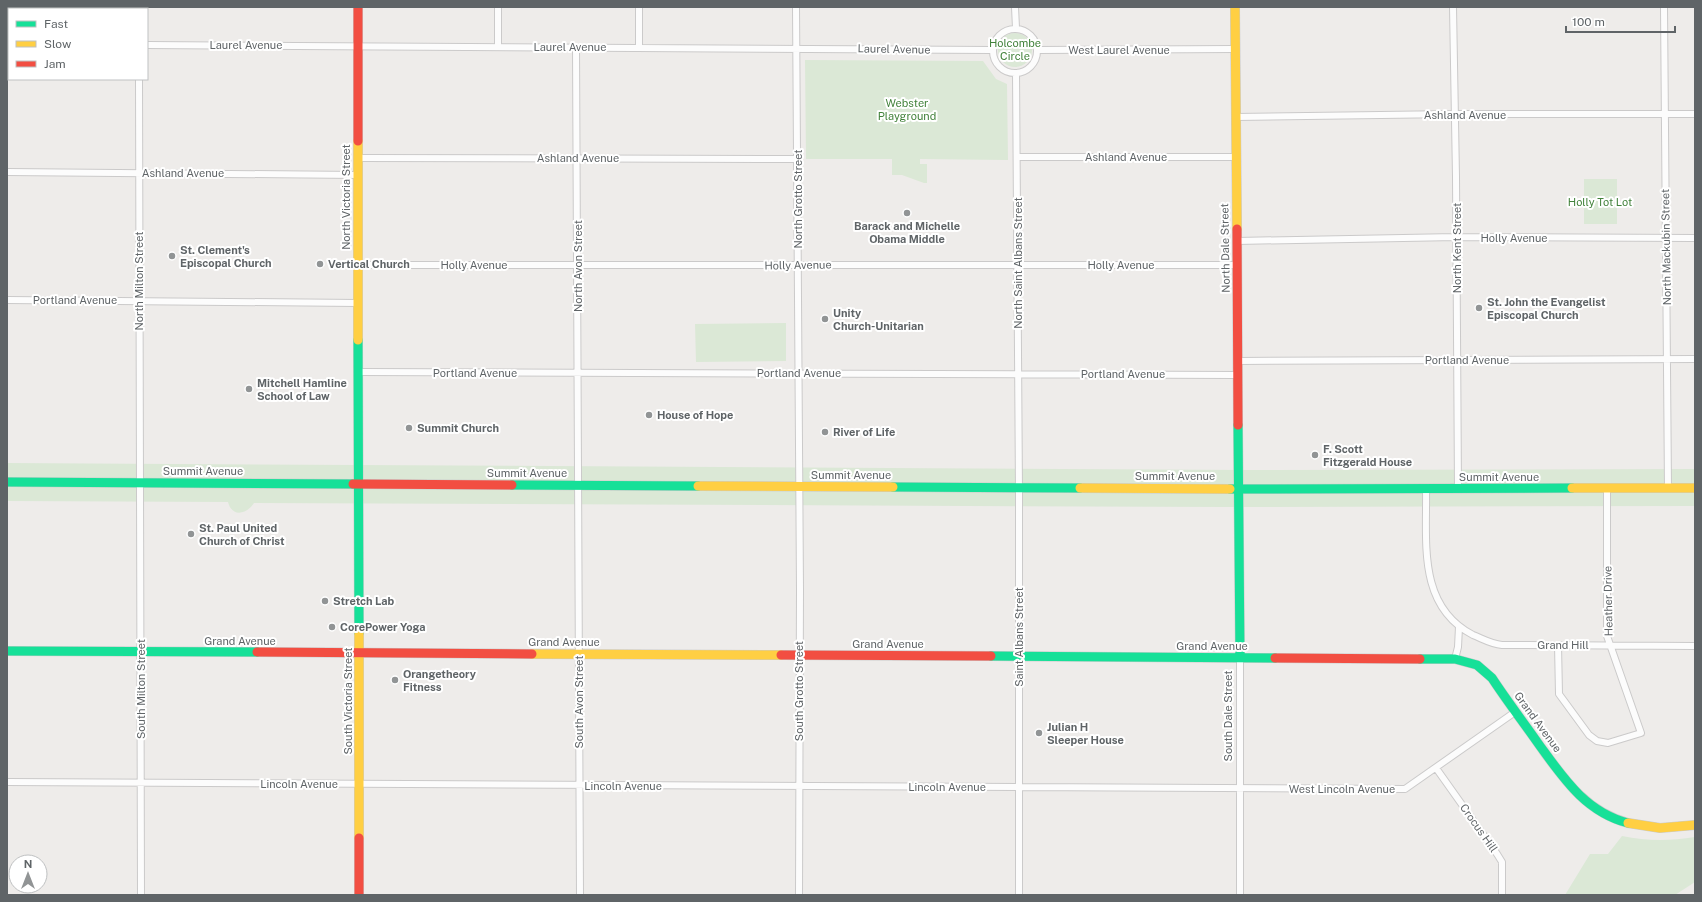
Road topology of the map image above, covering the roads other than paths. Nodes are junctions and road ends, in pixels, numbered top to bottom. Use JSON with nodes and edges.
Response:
{"nodes":[{"id":1,"x":358,"y":7,"type":"edge"},
{"id":2,"x":498,"y":7,"type":"edge"},
{"id":3,"x":639,"y":7,"type":"edge"},
{"id":4,"x":796,"y":7,"type":"edge"},
{"id":5,"x":1015,"y":7,"type":"edge"},
{"id":6,"x":1235,"y":7,"type":"edge"},
{"id":7,"x":1453,"y":7,"type":"edge"},
{"id":8,"x":1664,"y":7,"type":"edge"},
{"id":9,"x":1016,"y":28,"type":"junction"},
{"id":10,"x":148,"y":45,"type":"edge"},
{"id":11,"x":358,"y":46,"type":"junction"},
{"id":12,"x":498,"y":47,"type":"junction"},
{"id":13,"x":576,"y":47,"type":"junction"},
{"id":14,"x":639,"y":47,"type":"junction"},
{"id":15,"x":796,"y":48,"type":"junction"},
{"id":16,"x":1235,"y":49,"type":"junction"},
{"id":17,"x":992,"y":50,"type":"junction"},
{"id":18,"x":1037,"y":50,"type":"junction"},
{"id":19,"x":1016,"y":73,"type":"junction"},
{"id":20,"x":138,"y":80,"type":"edge"},
{"id":21,"x":1454,"y":114,"type":"junction"},
{"id":22,"x":1666,"y":114,"type":"junction"},
{"id":23,"x":1695,"y":114,"type":"edge"},
{"id":24,"x":1236,"y":117,"type":"junction"},
{"id":25,"x":1017,"y":157,"type":"junction"},
{"id":26,"x":1236,"y":157,"type":"junction"},
{"id":27,"x":358,"y":158,"type":"junction"},
{"id":28,"x":577,"y":158,"type":"junction"},
{"id":29,"x":797,"y":159,"type":"junction"},
{"id":30,"x":7,"y":172,"type":"edge"},
{"id":31,"x":138,"y":173,"type":"junction"},
{"id":32,"x":358,"y":175,"type":"junction"},
{"id":33,"x":1456,"y":238,"type":"junction"},
{"id":34,"x":1665,"y":238,"type":"junction"},
{"id":35,"x":1695,"y":238,"type":"edge"},
{"id":36,"x":1237,"y":241,"type":"junction"},
{"id":37,"x":358,"y":265,"type":"junction"},
{"id":38,"x":798,"y":265,"type":"junction"},
{"id":39,"x":1018,"y":265,"type":"junction"},
{"id":40,"x":1237,"y":265,"type":"junction"},
{"id":41,"x":578,"y":266,"type":"junction"},
{"id":42,"x":7,"y":300,"type":"edge"},
{"id":43,"x":139,"y":301,"type":"junction"},
{"id":44,"x":358,"y":303,"type":"junction"},
{"id":45,"x":1667,"y":359,"type":"junction"},
{"id":46,"x":1695,"y":359,"type":"edge"},
{"id":47,"x":1457,"y":360,"type":"junction"},
{"id":48,"x":1238,"y":361,"type":"junction"},
{"id":49,"x":359,"y":372,"type":"junction"},
{"id":50,"x":799,"y":372,"type":"junction"},
{"id":51,"x":1018,"y":373,"type":"junction"},
{"id":52,"x":579,"y":374,"type":"junction"},
{"id":53,"x":1238,"y":375,"type":"junction"},
{"id":54,"x":7,"y":482,"type":"edge"},
{"id":55,"x":140,"y":482,"type":"junction"},
{"id":56,"x":359,"y":484,"type":"junction"},
{"id":57,"x":579,"y":486,"type":"junction"},
{"id":58,"x":799,"y":486,"type":"junction"},
{"id":59,"x":1019,"y":488,"type":"junction"},
{"id":60,"x":1607,"y":488,"type":"junction"},
{"id":61,"x":1668,"y":488,"type":"junction"},
{"id":62,"x":1695,"y":488,"type":"edge"},
{"id":63,"x":1239,"y":489,"type":"junction"},
{"id":64,"x":1426,"y":489,"type":"junction"},
{"id":65,"x":1458,"y":489,"type":"junction"},
{"id":66,"x":1459,"y":627,"type":"junction"},
{"id":67,"x":1558,"y":645,"type":"junction"},
{"id":68,"x":1609,"y":645,"type":"junction"},
{"id":69,"x":1695,"y":646,"type":"edge"},
{"id":70,"x":7,"y":651,"type":"edge"},
{"id":71,"x":141,"y":652,"type":"junction"},
{"id":72,"x":360,"y":653,"type":"junction"},
{"id":73,"x":579,"y":654,"type":"junction"},
{"id":74,"x":799,"y":656,"type":"junction"},
{"id":75,"x":1019,"y":657,"type":"junction"},
{"id":76,"x":1240,"y":658,"type":"junction"},
{"id":77,"x":1455,"y":659,"type":"junction"},
{"id":78,"x":1515,"y":712,"type":"junction"},
{"id":79,"x":1436,"y":768,"type":"junction"},
{"id":80,"x":7,"y":782,"type":"edge"},
{"id":81,"x":141,"y":783,"type":"junction"},
{"id":82,"x":360,"y":784,"type":"junction"},
{"id":83,"x":579,"y":785,"type":"junction"},
{"id":84,"x":799,"y":786,"type":"junction"},
{"id":85,"x":1019,"y":787,"type":"junction"},
{"id":86,"x":1240,"y":788,"type":"junction"},
{"id":87,"x":1695,"y":825,"type":"edge"},
{"id":88,"x":141,"y":895,"type":"edge"},
{"id":89,"x":359,"y":895,"type":"edge"},
{"id":90,"x":580,"y":895,"type":"edge"},
{"id":91,"x":799,"y":895,"type":"edge"},
{"id":92,"x":1019,"y":895,"type":"edge"},
{"id":93,"x":1240,"y":895,"type":"edge"},
{"id":94,"x":1502,"y":895,"type":"edge"}],
"edges":[{"from":1,"to":11,"type":"street","name":"North Victoria Street"},
{"from":2,"to":12,"type":"street"},
{"from":3,"to":14,"type":"street"},
{"from":4,"to":15,"type":"street","name":"North Grotto Street"},
{"from":5,"to":9,"type":"street"},
{"from":6,"to":16,"type":"street","name":"North Dale Street"},
{"from":7,"to":21,"type":"street","name":"North Kent Street"},
{"from":8,"to":22,"type":"street","name":"North Mackubin Street"},
{"from":9,"to":17,"type":"street"},
{"from":9,"to":18,"type":"street"},
{"from":10,"to":11,"type":"street","name":"Laurel Avenue"},
{"from":11,"to":12,"type":"street","name":"Laurel Avenue"},
{"from":11,"to":27,"type":"street","name":"North Victoria Street"},
{"from":12,"to":13,"type":"street","name":"Laurel Avenue"},
{"from":13,"to":14,"type":"street","name":"Laurel Avenue"},
{"from":13,"to":28,"type":"street","name":"North Avon Street"},
{"from":14,"to":15,"type":"street","name":"Laurel Avenue"},
{"from":15,"to":17,"type":"street","name":"Laurel Avenue"},
{"from":15,"to":29,"type":"street","name":"North Grotto Street"},
{"from":16,"to":18,"type":"street","name":"West Laurel Avenue"},
{"from":16,"to":24,"type":"street","name":"North Dale Street"},
{"from":17,"to":19,"type":"street"},
{"from":18,"to":19,"type":"street"},
{"from":19,"to":25,"type":"street","name":"North Saint Albans Street"},
{"from":20,"to":31,"type":"street","name":"North Milton Street"},
{"from":21,"to":22,"type":"street","name":"Ashland Avenue"},
{"from":21,"to":24,"type":"street","name":"Ashland Avenue"},
{"from":21,"to":33,"type":"street","name":"North Kent Street"},
{"from":22,"to":23,"type":"street","name":"Ashland Avenue"},
{"from":22,"to":34,"type":"street","name":"North Mackubin Street"},
{"from":24,"to":26,"type":"street","name":"North Dale Street"},
{"from":25,"to":26,"type":"street","name":"Ashland Avenue"},
{"from":25,"to":39,"type":"street","name":"North Saint Albans Street"},
{"from":26,"to":36,"type":"street","name":"North Dale Street"},
{"from":27,"to":28,"type":"street","name":"Ashland Avenue"},
{"from":27,"to":32,"type":"street","name":"North Victoria Street"},
{"from":28,"to":29,"type":"street","name":"Ashland Avenue"},
{"from":28,"to":41,"type":"street","name":"North Avon Street"},
{"from":29,"to":38,"type":"street","name":"North Grotto Street"},
{"from":30,"to":31,"type":"street","name":"Ashland Avenue"},
{"from":31,"to":32,"type":"street","name":"Ashland Avenue"},
{"from":31,"to":43,"type":"street","name":"North Milton Street"},
{"from":32,"to":37,"type":"street","name":"North Victoria Street"},
{"from":33,"to":34,"type":"street","name":"Holly Avenue"},
{"from":33,"to":36,"type":"street","name":"Holly Avenue"},
{"from":33,"to":47,"type":"street","name":"North Kent Street"},
{"from":34,"to":35,"type":"street","name":"Holly Avenue"},
{"from":34,"to":45,"type":"street","name":"North Mackubin Street"},
{"from":36,"to":40,"type":"street","name":"North Dale Street"},
{"from":37,"to":41,"type":"street","name":"Holly Avenue"},
{"from":37,"to":44,"type":"street","name":"North Victoria Street"},
{"from":38,"to":39,"type":"street","name":"Holly Avenue"},
{"from":38,"to":41,"type":"street","name":"Holly Avenue"},
{"from":38,"to":50,"type":"street","name":"North Grotto Street"},
{"from":39,"to":40,"type":"street","name":"Holly Avenue"},
{"from":39,"to":51,"type":"street","name":"North Saint Albans Street"},
{"from":40,"to":48,"type":"street","name":"North Dale Street"},
{"from":41,"to":52,"type":"street","name":"North Avon Street"},
{"from":42,"to":43,"type":"street","name":"Portland Avenue"},
{"from":43,"to":44,"type":"street","name":"Portland Avenue"},
{"from":43,"to":55,"type":"street","name":"North Milton Street"},
{"from":44,"to":49,"type":"street","name":"North Victoria Street"},
{"from":45,"to":46,"type":"street","name":"Portland Avenue"},
{"from":45,"to":47,"type":"street","name":"Portland Avenue"},
{"from":45,"to":61,"type":"street","name":"North Mackubin Street"},
{"from":47,"to":48,"type":"street","name":"Portland Avenue"},
{"from":47,"to":65,"type":"street","name":"North Kent Street"},
{"from":48,"to":53,"type":"street","name":"North Dale Street"},
{"from":49,"to":52,"type":"street","name":"Portland Avenue"},
{"from":49,"to":56,"type":"street","name":"North Victoria Street"},
{"from":50,"to":51,"type":"street","name":"Portland Avenue"},
{"from":50,"to":52,"type":"street","name":"Portland Avenue"},
{"from":50,"to":58,"type":"street","name":"North Grotto Street"},
{"from":51,"to":53,"type":"street","name":"Portland Avenue"},
{"from":51,"to":59,"type":"street","name":"North Saint Albans Street"},
{"from":52,"to":57,"type":"street","name":"North Avon Street"},
{"from":53,"to":63,"type":"street","name":"North Dale Street"},
{"from":54,"to":55,"type":"street","name":"Summit Avenue"},
{"from":55,"to":56,"type":"street","name":"Summit Avenue"},
{"from":55,"to":71,"type":"street","name":"South Milton Street"},
{"from":56,"to":57,"type":"street","name":"Summit Avenue"},
{"from":56,"to":72,"type":"street","name":"South Victoria Street"},
{"from":57,"to":58,"type":"street","name":"Summit Avenue"},
{"from":57,"to":73,"type":"street","name":"South Avon Street"},
{"from":58,"to":59,"type":"street","name":"Summit Avenue"},
{"from":58,"to":74,"type":"street","name":"South Grotto Street"},
{"from":59,"to":63,"type":"street","name":"Summit Avenue"},
{"from":59,"to":75,"type":"street","name":"Saint Albans Street"},
{"from":60,"to":61,"type":"street","name":"Summit Avenue"},
{"from":60,"to":65,"type":"street","name":"Summit Avenue"},
{"from":60,"to":68,"type":"street","name":"Heather Drive"},
{"from":61,"to":62,"type":"street","name":"Summit Avenue"},
{"from":63,"to":64,"type":"street","name":"Summit Avenue"},
{"from":63,"to":76,"type":"street","name":"South Dale Street"},
{"from":64,"to":65,"type":"street","name":"Summit Avenue"},
{"from":64,"to":66,"type":"street"},
{"from":66,"to":67,"type":"street","name":"Grand Hill"},
{"from":66,"to":77,"type":"street"},
{"from":67,"to":68,"type":"street","name":"Grand Hill"},
{"from":67,"to":68,"type":"street","name":"Heather Drive"},
{"from":68,"to":69,"type":"street","name":"Grand Hill"},
{"from":70,"to":71,"type":"street","name":"Grand Avenue"},
{"from":71,"to":72,"type":"street","name":"Grand Avenue"},
{"from":71,"to":81,"type":"street","name":"South Milton Street"},
{"from":72,"to":73,"type":"street","name":"Grand Avenue"},
{"from":72,"to":82,"type":"street","name":"South Victoria Street"},
{"from":73,"to":74,"type":"street","name":"Grand Avenue"},
{"from":73,"to":83,"type":"street","name":"South Avon Street"},
{"from":74,"to":75,"type":"street","name":"Grand Avenue"},
{"from":74,"to":84,"type":"street","name":"South Grotto Street"},
{"from":75,"to":76,"type":"street","name":"Grand Avenue"},
{"from":75,"to":85,"type":"street","name":"Saint Albans Street"},
{"from":76,"to":77,"type":"street","name":"Grand Avenue"},
{"from":76,"to":86,"type":"street","name":"South Dale Street"},
{"from":77,"to":78,"type":"street","name":"Grand Avenue"},
{"from":78,"to":79,"type":"street","name":"West Lincoln Avenue"},
{"from":78,"to":87,"type":"street","name":"Grand Avenue"},
{"from":79,"to":86,"type":"street","name":"West Lincoln Avenue"},
{"from":79,"to":94,"type":"street","name":"Crocus Hill"},
{"from":80,"to":81,"type":"street","name":"Lincoln Avenue"},
{"from":81,"to":82,"type":"street","name":"Lincoln Avenue"},
{"from":81,"to":88,"type":"street","name":"South Milton Street"},
{"from":82,"to":83,"type":"street","name":"Lincoln Avenue"},
{"from":82,"to":89,"type":"street","name":"South Victoria Street"},
{"from":83,"to":84,"type":"street","name":"Lincoln Avenue"},
{"from":83,"to":90,"type":"street","name":"South Avon Street"},
{"from":84,"to":85,"type":"street","name":"Lincoln Avenue"},
{"from":84,"to":91,"type":"street","name":"South Grotto Street"},
{"from":85,"to":86,"type":"street","name":"Lincoln Avenue"},
{"from":85,"to":92,"type":"street","name":"Saint Albans Street"},
{"from":86,"to":93,"type":"street","name":"South Dale Street"}]}
